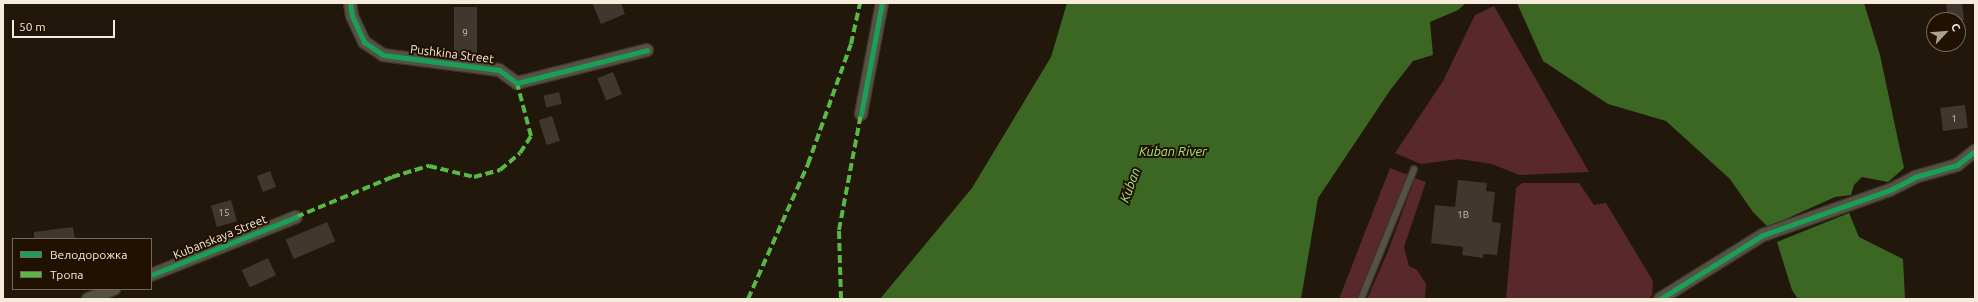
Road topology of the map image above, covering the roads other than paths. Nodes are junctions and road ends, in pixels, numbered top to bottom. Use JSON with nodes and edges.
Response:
{"nodes":[{"id":1,"x":350,"y":3,"type":"edge"},
{"id":2,"x":882,"y":3,"type":"edge"},
{"id":3,"x":647,"y":50,"type":"dead end"},
{"id":4,"x":860,"y":114,"type":"dead end"},
{"id":5,"x":1975,"y":151,"type":"edge"},
{"id":6,"x":1414,"y":169,"type":"dead end"},
{"id":7,"x":296,"y":217,"type":"dead end"},
{"id":8,"x":152,"y":275,"type":"edge"},
{"id":9,"x":111,"y":290,"type":"edge"},
{"id":10,"x":1665,"y":297,"type":"edge"},
{"id":11,"x":88,"y":299,"type":"edge"},
{"id":12,"x":1361,"y":299,"type":"edge"}],
"edges":[{"from":1,"to":3,"type":"street","name":"Pushkina Street"},
{"from":2,"to":4,"type":"street"},
{"from":5,"to":10,"type":"street"},
{"from":6,"to":12,"type":"lane"},
{"from":7,"to":8,"type":"street","name":"Kubanskaya Street"},
{"from":9,"to":11,"type":"street"}]}
